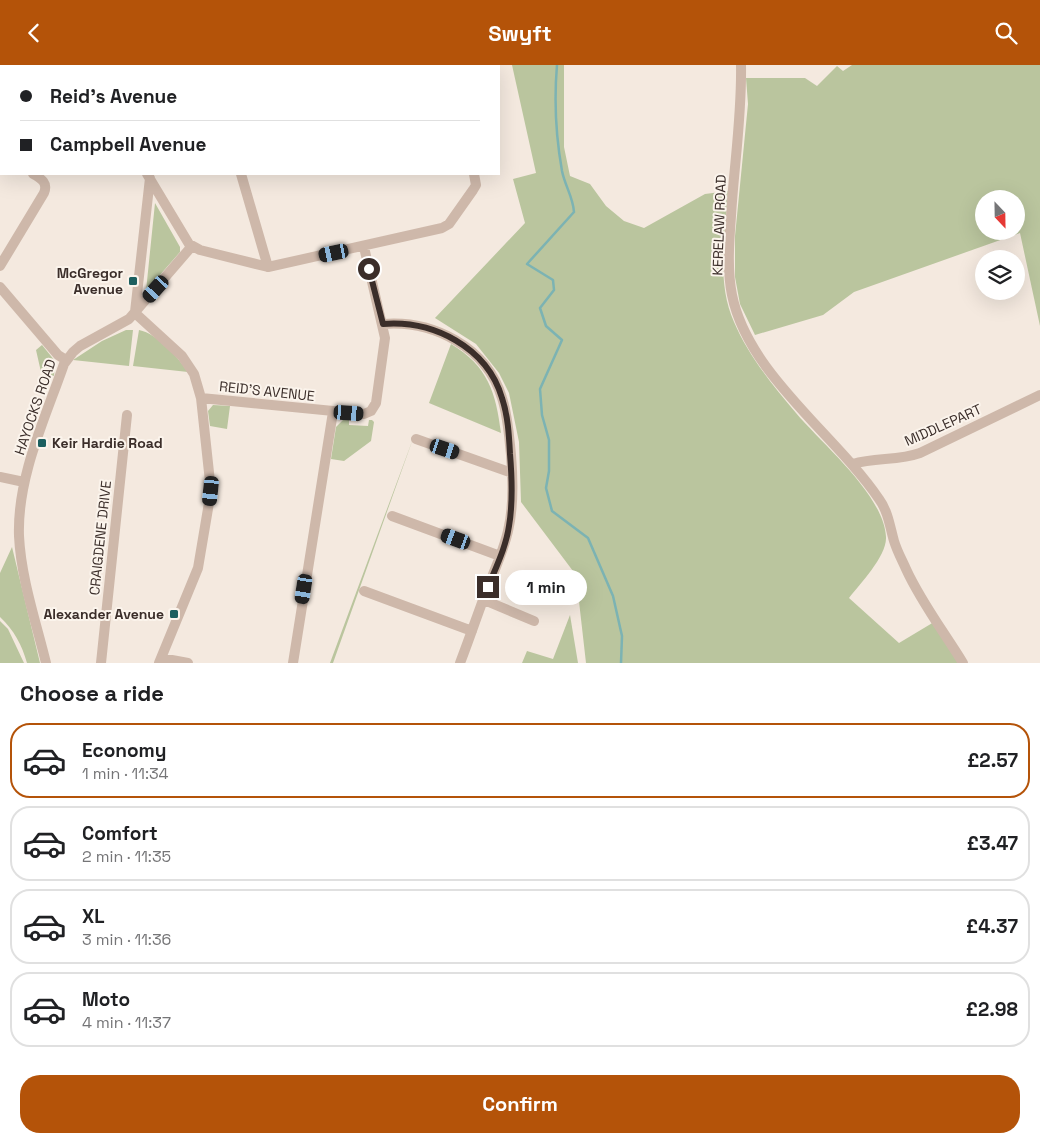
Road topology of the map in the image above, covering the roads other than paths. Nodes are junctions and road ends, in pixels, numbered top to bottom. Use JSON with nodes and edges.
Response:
{"nodes":[{"id":1,"x":741,"y":65,"type":"edge"},
{"id":2,"x":35,"y":175,"type":"edge"},
{"id":3,"x":241,"y":175,"type":"edge"},
{"id":4,"x":474,"y":175,"type":"edge"},
{"id":5,"x":149,"y":176,"type":"edge"},
{"id":6,"x":192,"y":246,"type":"junction"},
{"id":7,"x":364,"y":247,"type":"junction"},
{"id":8,"x":0,"y":266,"type":"edge"},
{"id":9,"x":268,"y":267,"type":"junction"},
{"id":10,"x":0,"y":287,"type":"edge"},
{"id":11,"x":134,"y":313,"type":"junction"},
{"id":12,"x":383,"y":324,"type":"junction"},
{"id":13,"x":66,"y":360,"type":"junction"},
{"id":14,"x":1040,"y":395,"type":"edge"},
{"id":15,"x":201,"y":398,"type":"junction"},
{"id":16,"x":333,"y":411,"type":"junction"},
{"id":17,"x":127,"y":415,"type":"dead end"},
{"id":18,"x":416,"y":439,"type":"dead end"},
{"id":19,"x":853,"y":464,"type":"junction"},
{"id":20,"x":512,"y":473,"type":"junction"},
{"id":21,"x":0,"y":477,"type":"edge"},
{"id":22,"x":24,"y":481,"type":"junction"},
{"id":23,"x":392,"y":516,"type":"dead end"},
{"id":24,"x":500,"y":556,"type":"junction"},
{"id":25,"x":364,"y":591,"type":"dead end"},
{"id":26,"x":484,"y":600,"type":"junction"},
{"id":27,"x":534,"y":621,"type":"dead end"},
{"id":28,"x":472,"y":631,"type":"junction"},
{"id":29,"x":160,"y":661,"type":"edge"},
{"id":30,"x":46,"y":663,"type":"edge"},
{"id":31,"x":101,"y":663,"type":"edge"},
{"id":32,"x":188,"y":663,"type":"edge"},
{"id":33,"x":293,"y":663,"type":"edge"},
{"id":34,"x":460,"y":663,"type":"edge"},
{"id":35,"x":963,"y":663,"type":"edge"}],
"edges":[{"from":1,"to":19,"type":"street","name":"KERELAW ROAD"},
{"from":2,"to":8,"type":"street"},
{"from":3,"to":9,"type":"street"},
{"from":4,"to":7,"type":"street"},
{"from":5,"to":6,"type":"street"},
{"from":5,"to":11,"type":"street"},
{"from":6,"to":9,"type":"street"},
{"from":6,"to":11,"type":"street","name":"HAYOCKS ROAD"},
{"from":7,"to":9,"type":"street"},
{"from":7,"to":12,"type":"street","name":"REID'S AVENUE"},
{"from":10,"to":13,"type":"street"},
{"from":11,"to":13,"type":"street","name":"HAYOCKS ROAD"},
{"from":11,"to":15,"type":"street"},
{"from":12,"to":16,"type":"street","name":"REID'S AVENUE"},
{"from":12,"to":20,"type":"street"},
{"from":13,"to":22,"type":"street","name":"HAYOCKS ROAD"},
{"from":14,"to":19,"type":"street","name":"MIDDLEPART"},
{"from":15,"to":16,"type":"street","name":"REID'S AVENUE"},
{"from":15,"to":29,"type":"street"},
{"from":16,"to":33,"type":"street"},
{"from":17,"to":31,"type":"street","name":"CRAIGDENE DRIVE"},
{"from":18,"to":20,"type":"street"},
{"from":19,"to":35,"type":"street","name":"KERELAW ROAD"},
{"from":20,"to":24,"type":"street"},
{"from":21,"to":22,"type":"street"},
{"from":22,"to":30,"type":"street","name":"HAYOCKS ROAD"},
{"from":23,"to":24,"type":"street"},
{"from":24,"to":26,"type":"street"},
{"from":25,"to":28,"type":"street"},
{"from":26,"to":27,"type":"street"},
{"from":26,"to":28,"type":"street"},
{"from":28,"to":34,"type":"street"},
{"from":29,"to":32,"type":"street"}]}
